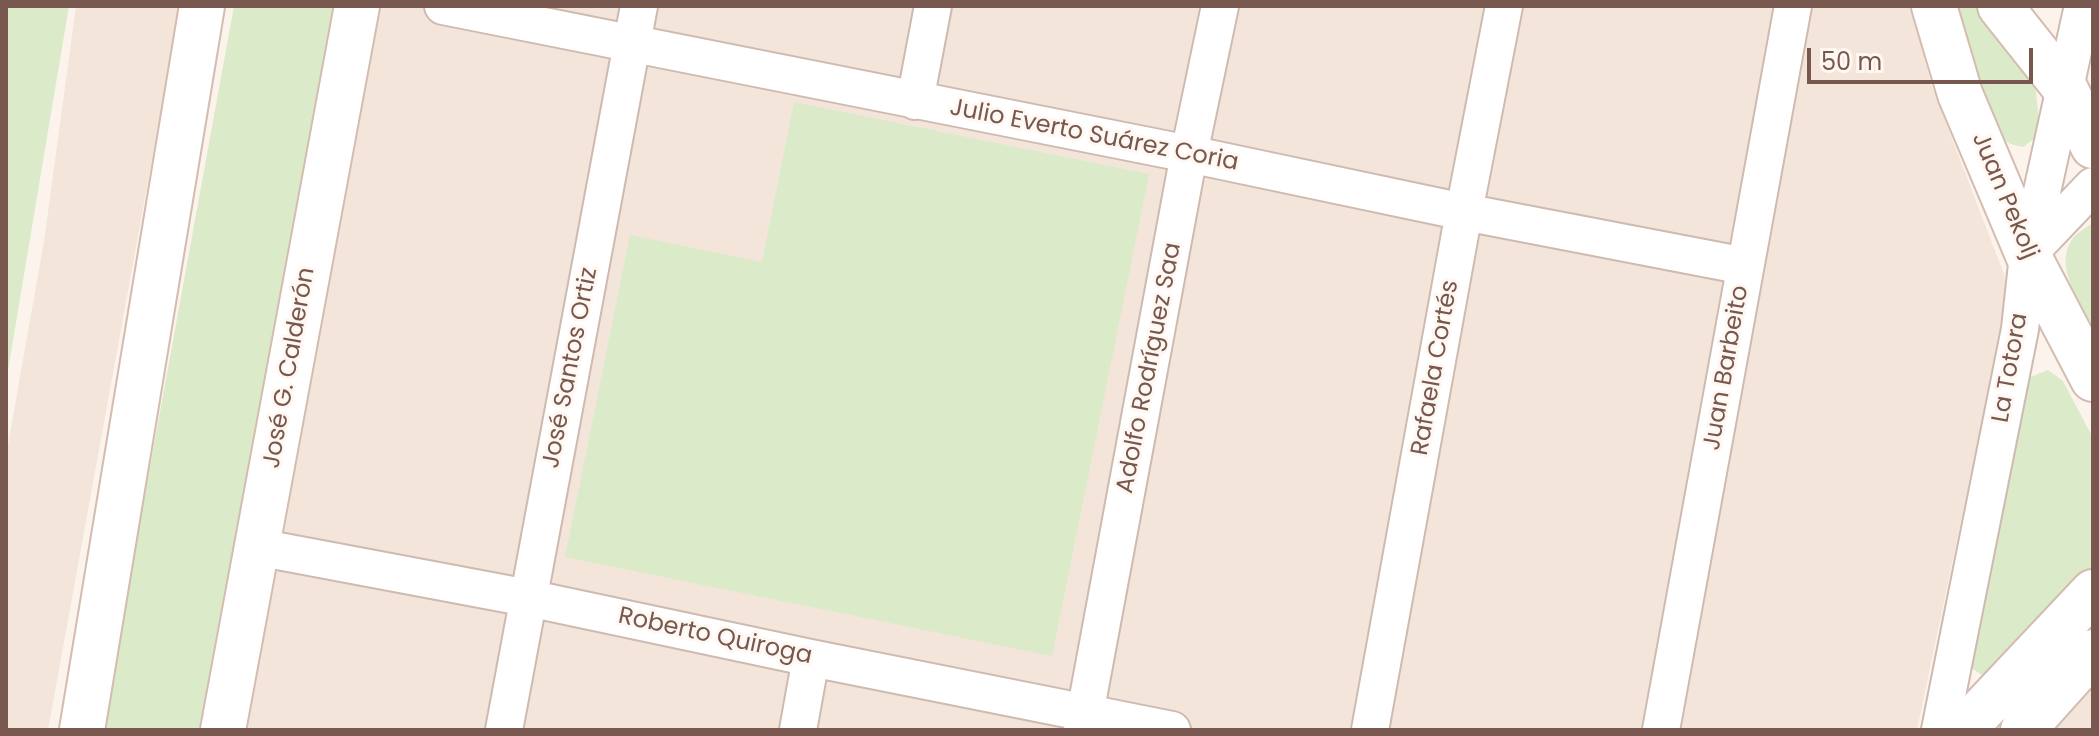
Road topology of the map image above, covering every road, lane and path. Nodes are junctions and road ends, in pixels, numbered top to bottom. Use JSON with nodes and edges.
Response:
{"nodes":[{"id":1,"x":202,"y":6,"type":"edge"},
{"id":2,"x":357,"y":6,"type":"edge"},
{"id":3,"x":443,"y":6,"type":"edge"},
{"id":4,"x":639,"y":6,"type":"edge"},
{"id":5,"x":933,"y":6,"type":"edge"},
{"id":6,"x":1220,"y":6,"type":"edge"},
{"id":7,"x":1504,"y":6,"type":"edge"},
{"id":8,"x":1793,"y":6,"type":"edge"},
{"id":9,"x":1934,"y":6,"type":"edge"},
{"id":10,"x":2000,"y":6,"type":"edge"},
{"id":11,"x":2083,"y":6,"type":"edge"},
{"id":12,"x":632,"y":44,"type":"junction"},
{"id":13,"x":2065,"y":88,"type":"junction"},
{"id":14,"x":915,"y":101,"type":"junction"},
{"id":15,"x":2093,"y":146,"type":"edge"},
{"id":16,"x":1189,"y":154,"type":"junction"},
{"id":17,"x":2093,"y":186,"type":"edge"},
{"id":18,"x":1464,"y":212,"type":"junction"},
{"id":19,"x":2028,"y":255,"type":"junction"},
{"id":20,"x":1745,"y":266,"type":"junction"},
{"id":21,"x":2093,"y":379,"type":"edge"},
{"id":22,"x":257,"y":547,"type":"junction"},
{"id":23,"x":2093,"y":592,"type":"edge"},
{"id":24,"x":528,"y":598,"type":"junction"},
{"id":25,"x":2093,"y":652,"type":"edge"},
{"id":26,"x":811,"y":658,"type":"junction"},
{"id":27,"x":1084,"y":722,"type":"edge"},
{"id":28,"x":82,"y":730,"type":"edge"},
{"id":29,"x":223,"y":730,"type":"edge"},
{"id":30,"x":504,"y":730,"type":"edge"},
{"id":31,"x":798,"y":730,"type":"edge"},
{"id":32,"x":1172,"y":730,"type":"edge"},
{"id":33,"x":1370,"y":730,"type":"edge"},
{"id":34,"x":1661,"y":730,"type":"edge"},
{"id":35,"x":1940,"y":730,"type":"edge"},
{"id":36,"x":1963,"y":730,"type":"edge"},
{"id":37,"x":2023,"y":730,"type":"edge"}],
"edges":[{"from":1,"to":28,"type":"street"},
{"from":2,"to":22,"type":"street","name":"José G. Calderón"},
{"from":3,"to":12,"type":"street","name":"Julio Everto Suárez Coria"},
{"from":4,"to":12,"type":"street","name":"José Santos Ortiz"},
{"from":5,"to":14,"type":"street"},
{"from":6,"to":16,"type":"street","name":"Adolfo Rodríguez Saa"},
{"from":7,"to":18,"type":"street","name":"Rafaela Cortés"},
{"from":8,"to":20,"type":"street","name":"Juan Barbeito"},
{"from":9,"to":19,"type":"street","name":"Juan Pekolj"},
{"from":10,"to":13,"type":"street"},
{"from":11,"to":13,"type":"street","name":"La Totora"},
{"from":12,"to":14,"type":"street","name":"Julio Everto Suárez Coria"},
{"from":12,"to":24,"type":"street","name":"José Santos Ortiz"},
{"from":13,"to":15,"type":"street"},
{"from":13,"to":19,"type":"street","name":"La Totora"},
{"from":14,"to":16,"type":"street","name":"Julio Everto Suárez Coria"},
{"from":16,"to":18,"type":"street","name":"Julio Everto Suárez Coria"},
{"from":16,"to":27,"type":"street","name":"Adolfo Rodríguez Saa"},
{"from":17,"to":19,"type":"street"},
{"from":18,"to":20,"type":"street","name":"Julio Everto Suárez Coria"},
{"from":18,"to":33,"type":"street","name":"Rafaela Cortés"},
{"from":19,"to":21,"type":"street","name":"Juan Pekolj"},
{"from":19,"to":35,"type":"street","name":"La Totora"},
{"from":20,"to":34,"type":"street","name":"Juan Barbeito"},
{"from":22,"to":24,"type":"street","name":"Roberto Quiroga"},
{"from":22,"to":29,"type":"street","name":"José G. Calderón"},
{"from":23,"to":36,"type":"street"},
{"from":24,"to":26,"type":"street","name":"Roberto Quiroga"},
{"from":24,"to":30,"type":"street","name":"José Santos Ortiz"},
{"from":25,"to":37,"type":"street"},
{"from":26,"to":27,"type":"street","name":"Roberto Quiroga"},
{"from":26,"to":31,"type":"street"},
{"from":27,"to":32,"type":"street","name":"Roberto Quiroga"}]}
